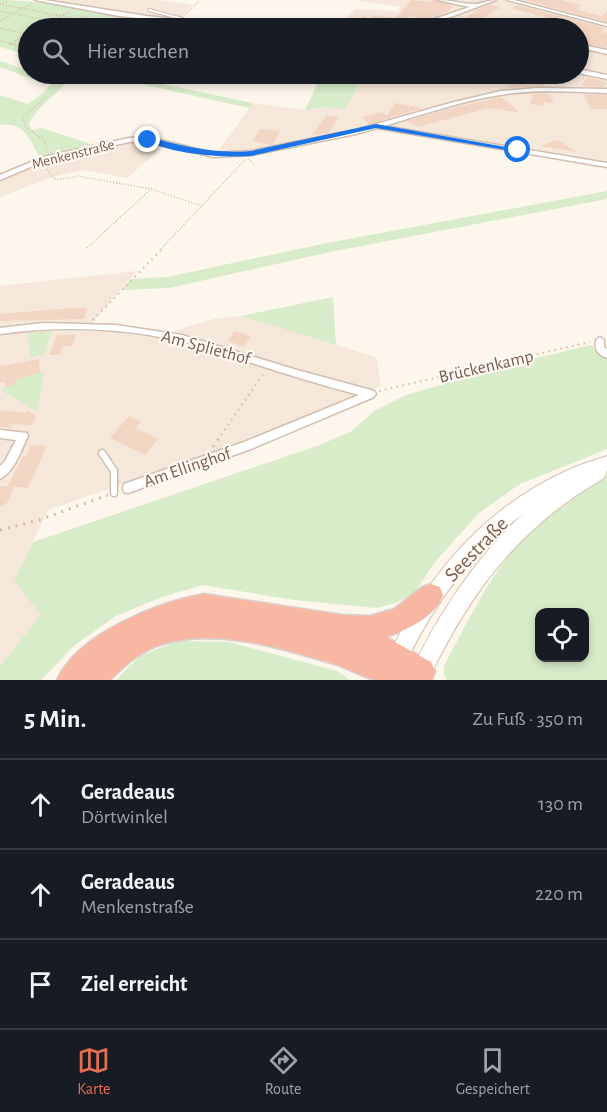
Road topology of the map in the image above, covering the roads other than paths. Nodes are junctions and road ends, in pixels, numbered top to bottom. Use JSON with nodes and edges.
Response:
{"nodes":[{"id":1,"x":37,"y":0,"type":"edge"},
{"id":2,"x":440,"y":0,"type":"edge"},
{"id":3,"x":494,"y":0,"type":"edge"},
{"id":4,"x":509,"y":0,"type":"edge"},
{"id":5,"x":474,"y":6,"type":"junction"},
{"id":6,"x":149,"y":10,"type":"dead end"},
{"id":7,"x":171,"y":18,"type":"edge"},
{"id":8,"x":178,"y":18,"type":"edge"},
{"id":9,"x":447,"y":18,"type":"edge"},
{"id":10,"x":580,"y":18,"type":"edge"},
{"id":11,"x":589,"y":20,"type":"edge"},
{"id":12,"x":607,"y":25,"type":"edge"},
{"id":13,"x":589,"y":48,"type":"edge"},
{"id":14,"x":607,"y":52,"type":"edge"},
{"id":15,"x":589,"y":73,"type":"edge"},
{"id":16,"x":607,"y":77,"type":"edge"},
{"id":17,"x":607,"y":91,"type":"edge"},
{"id":18,"x":376,"y":126,"type":"junction"},
{"id":19,"x":607,"y":165,"type":"edge"},
{"id":20,"x":0,"y":177,"type":"edge"},
{"id":21,"x":0,"y":331,"type":"edge"},
{"id":22,"x":604,"y":339,"type":"edge"},
{"id":23,"x":590,"y":342,"type":"road end"},
{"id":24,"x":607,"y":354,"type":"edge"},
{"id":25,"x":371,"y":394,"type":"joint"},
{"id":26,"x":0,"y":434,"type":"edge"},
{"id":27,"x":102,"y":453,"type":"dead end"},
{"id":28,"x":607,"y":463,"type":"edge"},
{"id":29,"x":607,"y":468,"type":"edge"},
{"id":30,"x":0,"y":474,"type":"edge"},
{"id":31,"x":128,"y":488,"type":"dead end"},
{"id":32,"x":114,"y":493,"type":"road end"},
{"id":33,"x":431,"y":596,"type":"junction"},
{"id":34,"x":342,"y":628,"type":"junction"},
{"id":35,"x":406,"y":674,"type":"edge"},
{"id":36,"x":71,"y":680,"type":"edge"},
{"id":37,"x":91,"y":680,"type":"edge"}],
"edges":[{"from":1,"to":7,"type":"street"},
{"from":2,"to":5,"type":"street"},
{"from":3,"to":5,"type":"street"},
{"from":4,"to":10,"type":"street"},
{"from":5,"to":9,"type":"street"},
{"from":6,"to":8,"type":"lane"},
{"from":11,"to":12,"type":"street"},
{"from":13,"to":14,"type":"street"},
{"from":15,"to":16,"type":"street"},
{"from":17,"to":18,"type":"street","name":"Menkenstraße"},
{"from":18,"to":19,"type":"street"},
{"from":18,"to":20,"type":"street","name":"Menkenstraße"},
{"from":21,"to":25,"type":"street","name":"Am Spliethof"},
{"from":22,"to":23,"type":"street"},
{"from":22,"to":24,"type":"street"},
{"from":25,"to":31,"type":"street","name":"Am Ellinghof"},
{"from":26,"to":30,"type":"street"},
{"from":27,"to":32,"type":"lane"},
{"from":28,"to":33,"type":"main road","name":"Seestraße"},
{"from":29,"to":35,"type":"main road","name":"Seestraße"},
{"from":33,"to":34,"type":"highway"},
{"from":33,"to":35,"type":"main road","name":"Seestraße"},
{"from":34,"to":35,"type":"highway"},
{"from":34,"to":36,"type":"highway"},
{"from":35,"to":37,"type":"highway"}]}
